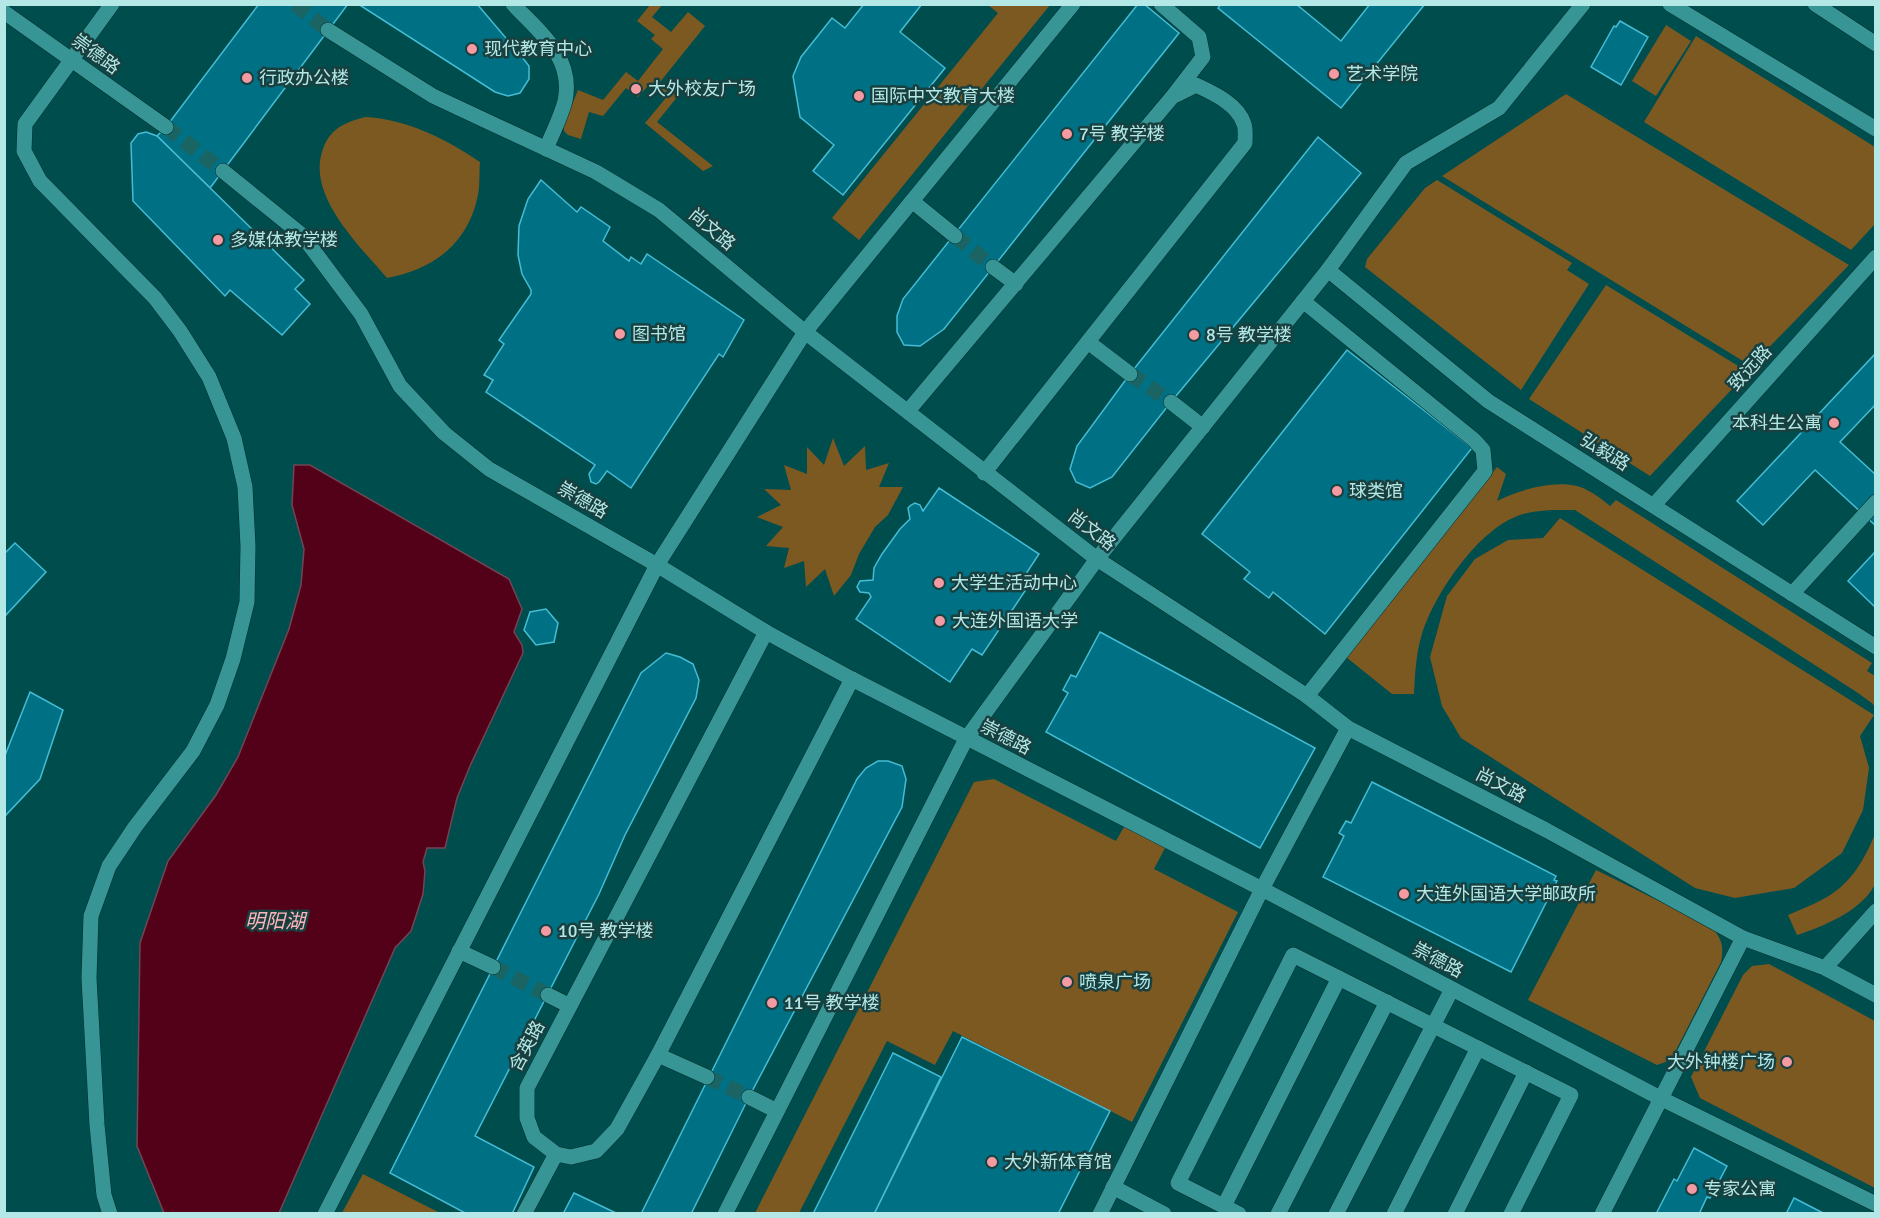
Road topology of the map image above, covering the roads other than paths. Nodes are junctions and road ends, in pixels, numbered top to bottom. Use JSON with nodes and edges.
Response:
{"nodes":[{"id":1,"x":112,"y":4,"type":"edge"},
{"id":2,"x":513,"y":4,"type":"edge"},
{"id":3,"x":1073,"y":4,"type":"edge"},
{"id":4,"x":1161,"y":4,"type":"edge"},
{"id":5,"x":1583,"y":4,"type":"edge"},
{"id":6,"x":1670,"y":4,"type":"edge"},
{"id":7,"x":1815,"y":4,"type":"edge"},
{"id":8,"x":4,"y":12,"type":"edge"},
{"id":9,"x":328,"y":30,"type":"tunnel mouth"},
{"id":10,"x":1875,"y":44,"type":"edge"},
{"id":11,"x":70,"y":59,"type":"junction"},
{"id":12,"x":1173,"y":96,"type":"junction"},
{"id":13,"x":166,"y":127,"type":"tunnel mouth"},
{"id":14,"x":1875,"y":129,"type":"edge"},
{"id":15,"x":546,"y":149,"type":"junction"},
{"id":16,"x":223,"y":171,"type":"tunnel mouth"},
{"id":17,"x":912,"y":201,"type":"junction"},
{"id":18,"x":955,"y":236,"type":"tunnel mouth"},
{"id":19,"x":1875,"y":257,"type":"edge"},
{"id":20,"x":993,"y":267,"type":"tunnel mouth"},
{"id":21,"x":1328,"y":270,"type":"junction"},
{"id":22,"x":1016,"y":284,"type":"junction"},
{"id":23,"x":1303,"y":301,"type":"junction"},
{"id":24,"x":805,"y":332,"type":"junction"},
{"id":25,"x":1088,"y":342,"type":"junction"},
{"id":26,"x":1130,"y":374,"type":"tunnel mouth"},
{"id":27,"x":1171,"y":402,"type":"tunnel mouth"},
{"id":28,"x":908,"y":411,"type":"junction"},
{"id":29,"x":1203,"y":427,"type":"junction"},
{"id":30,"x":984,"y":473,"type":"junction"},
{"id":31,"x":1875,"y":502,"type":"edge"},
{"id":32,"x":1654,"y":505,"type":"junction"},
{"id":33,"x":1097,"y":559,"type":"junction"},
{"id":34,"x":657,"y":565,"type":"junction"},
{"id":35,"x":1792,"y":594,"type":"junction"},
{"id":36,"x":766,"y":632,"type":"junction"},
{"id":37,"x":1875,"y":647,"type":"edge"},
{"id":38,"x":852,"y":679,"type":"junction"},
{"id":39,"x":1307,"y":696,"type":"junction"},
{"id":40,"x":1348,"y":728,"type":"junction"},
{"id":41,"x":966,"y":739,"type":"junction"},
{"id":42,"x":1262,"y":889,"type":"junction"},
{"id":43,"x":1875,"y":911,"type":"edge"},
{"id":44,"x":1743,"y":938,"type":"junction"},
{"id":45,"x":459,"y":951,"type":"junction"},
{"id":46,"x":493,"y":968,"type":"tunnel mouth"},
{"id":47,"x":1825,"y":968,"type":"junction"},
{"id":48,"x":1339,"y":978,"type":"junction"},
{"id":49,"x":1452,"y":989,"type":"junction"},
{"id":50,"x":548,"y":995,"type":"tunnel mouth"},
{"id":51,"x":1875,"y":995,"type":"edge"},
{"id":52,"x":1387,"y":1002,"type":"junction"},
{"id":53,"x":570,"y":1006,"type":"junction"},
{"id":54,"x":1434,"y":1025,"type":"junction"},
{"id":55,"x":1478,"y":1048,"type":"junction"},
{"id":56,"x":658,"y":1054,"type":"junction"},
{"id":57,"x":1526,"y":1072,"type":"junction"},
{"id":58,"x":707,"y":1077,"type":"tunnel mouth"},
{"id":59,"x":749,"y":1097,"type":"tunnel mouth"},
{"id":60,"x":1660,"y":1098,"type":"junction"},
{"id":61,"x":777,"y":1111,"type":"junction"},
{"id":62,"x":556,"y":1154,"type":"junction"},
{"id":63,"x":1113,"y":1187,"type":"junction"},
{"id":64,"x":1875,"y":1204,"type":"edge"},
{"id":65,"x":1224,"y":1206,"type":"junction"},
{"id":66,"x":1145,"y":1209,"type":"edge"},
{"id":67,"x":110,"y":1214,"type":"edge"},
{"id":68,"x":325,"y":1214,"type":"edge"},
{"id":69,"x":524,"y":1214,"type":"edge"},
{"id":70,"x":725,"y":1214,"type":"edge"},
{"id":71,"x":1100,"y":1214,"type":"edge"},
{"id":72,"x":1164,"y":1214,"type":"edge"},
{"id":73,"x":1239,"y":1214,"type":"edge"},
{"id":74,"x":1278,"y":1214,"type":"edge"},
{"id":75,"x":1336,"y":1214,"type":"edge"},
{"id":76,"x":1394,"y":1214,"type":"edge"},
{"id":77,"x":1455,"y":1214,"type":"edge"},
{"id":78,"x":1511,"y":1214,"type":"edge"},
{"id":79,"x":1602,"y":1214,"type":"edge"}],
"edges":[{"from":1,"to":11,"type":"street"},
{"from":2,"to":15,"type":"street"},
{"from":3,"to":17,"type":"street"},
{"from":4,"to":12,"type":"street"},
{"from":5,"to":21,"type":"street"},
{"from":6,"to":14,"type":"street"},
{"from":7,"to":10,"type":"street"},
{"from":8,"to":11,"type":"street","name":"崇德路"},
{"from":9,"to":15,"type":"street","name":"尚文路"},
{"from":11,"to":13,"type":"street","name":"崇德路"},
{"from":11,"to":67,"type":"street"},
{"from":12,"to":22,"type":"street"},
{"from":12,"to":25,"type":"street"},
{"from":15,"to":24,"type":"street","name":"尚文路"},
{"from":16,"to":34,"type":"street","name":"崇德路"},
{"from":17,"to":18,"type":"street"},
{"from":17,"to":24,"type":"street"},
{"from":19,"to":32,"type":"street","name":"致远路"},
{"from":20,"to":22,"type":"street"},
{"from":21,"to":23,"type":"street"},
{"from":21,"to":32,"type":"street","name":"弘毅路"},
{"from":22,"to":28,"type":"street"},
{"from":23,"to":29,"type":"street"},
{"from":23,"to":39,"type":"street"},
{"from":24,"to":28,"type":"street","name":"尚文路"},
{"from":24,"to":34,"type":"street"},
{"from":25,"to":26,"type":"street"},
{"from":25,"to":30,"type":"street"},
{"from":27,"to":29,"type":"street"},
{"from":28,"to":30,"type":"street","name":"尚文路"},
{"from":29,"to":33,"type":"street"},
{"from":30,"to":33,"type":"street","name":"尚文路"},
{"from":31,"to":35,"type":"street"},
{"from":32,"to":35,"type":"street","name":"弘毅路"},
{"from":33,"to":39,"type":"street","name":"尚文路"},
{"from":33,"to":41,"type":"street"},
{"from":34,"to":36,"type":"street","name":"崇德路"},
{"from":34,"to":45,"type":"street"},
{"from":35,"to":37,"type":"street","name":"弘毅路"},
{"from":36,"to":38,"type":"street","name":"崇德路"},
{"from":36,"to":53,"type":"street","name":"含英路"},
{"from":38,"to":41,"type":"street","name":"崇德路"},
{"from":38,"to":56,"type":"street"},
{"from":39,"to":40,"type":"street","name":"尚文路"},
{"from":40,"to":42,"type":"street"},
{"from":40,"to":44,"type":"street","name":"尚文路"},
{"from":41,"to":42,"type":"street","name":"崇德路"},
{"from":41,"to":61,"type":"street"},
{"from":42,"to":49,"type":"street","name":"崇德路"},
{"from":42,"to":63,"type":"street"},
{"from":43,"to":47,"type":"street"},
{"from":44,"to":47,"type":"street","name":"尚文路"},
{"from":44,"to":60,"type":"street"},
{"from":45,"to":46,"type":"street"},
{"from":45,"to":68,"type":"street"},
{"from":47,"to":51,"type":"street","name":"尚文路"},
{"from":48,"to":52,"type":"street"},
{"from":48,"to":65,"type":"street"},
{"from":48,"to":65,"type":"street"},
{"from":49,"to":54,"type":"street"},
{"from":49,"to":60,"type":"street","name":"崇德路"},
{"from":50,"to":53,"type":"street"},
{"from":52,"to":54,"type":"street"},
{"from":52,"to":74,"type":"street"},
{"from":53,"to":62,"type":"street","name":"含英路"},
{"from":54,"to":55,"type":"street"},
{"from":54,"to":75,"type":"street"},
{"from":55,"to":57,"type":"street"},
{"from":55,"to":76,"type":"street"},
{"from":56,"to":58,"type":"street"},
{"from":56,"to":62,"type":"street"},
{"from":57,"to":77,"type":"street"},
{"from":57,"to":78,"type":"street"},
{"from":59,"to":61,"type":"street"},
{"from":60,"to":64,"type":"street","name":"崇德路"},
{"from":60,"to":79,"type":"street"},
{"from":61,"to":70,"type":"street"},
{"from":62,"to":69,"type":"street"},
{"from":63,"to":66,"type":"street"},
{"from":63,"to":71,"type":"street"},
{"from":65,"to":73,"type":"street"},
{"from":66,"to":72,"type":"street"}]}
